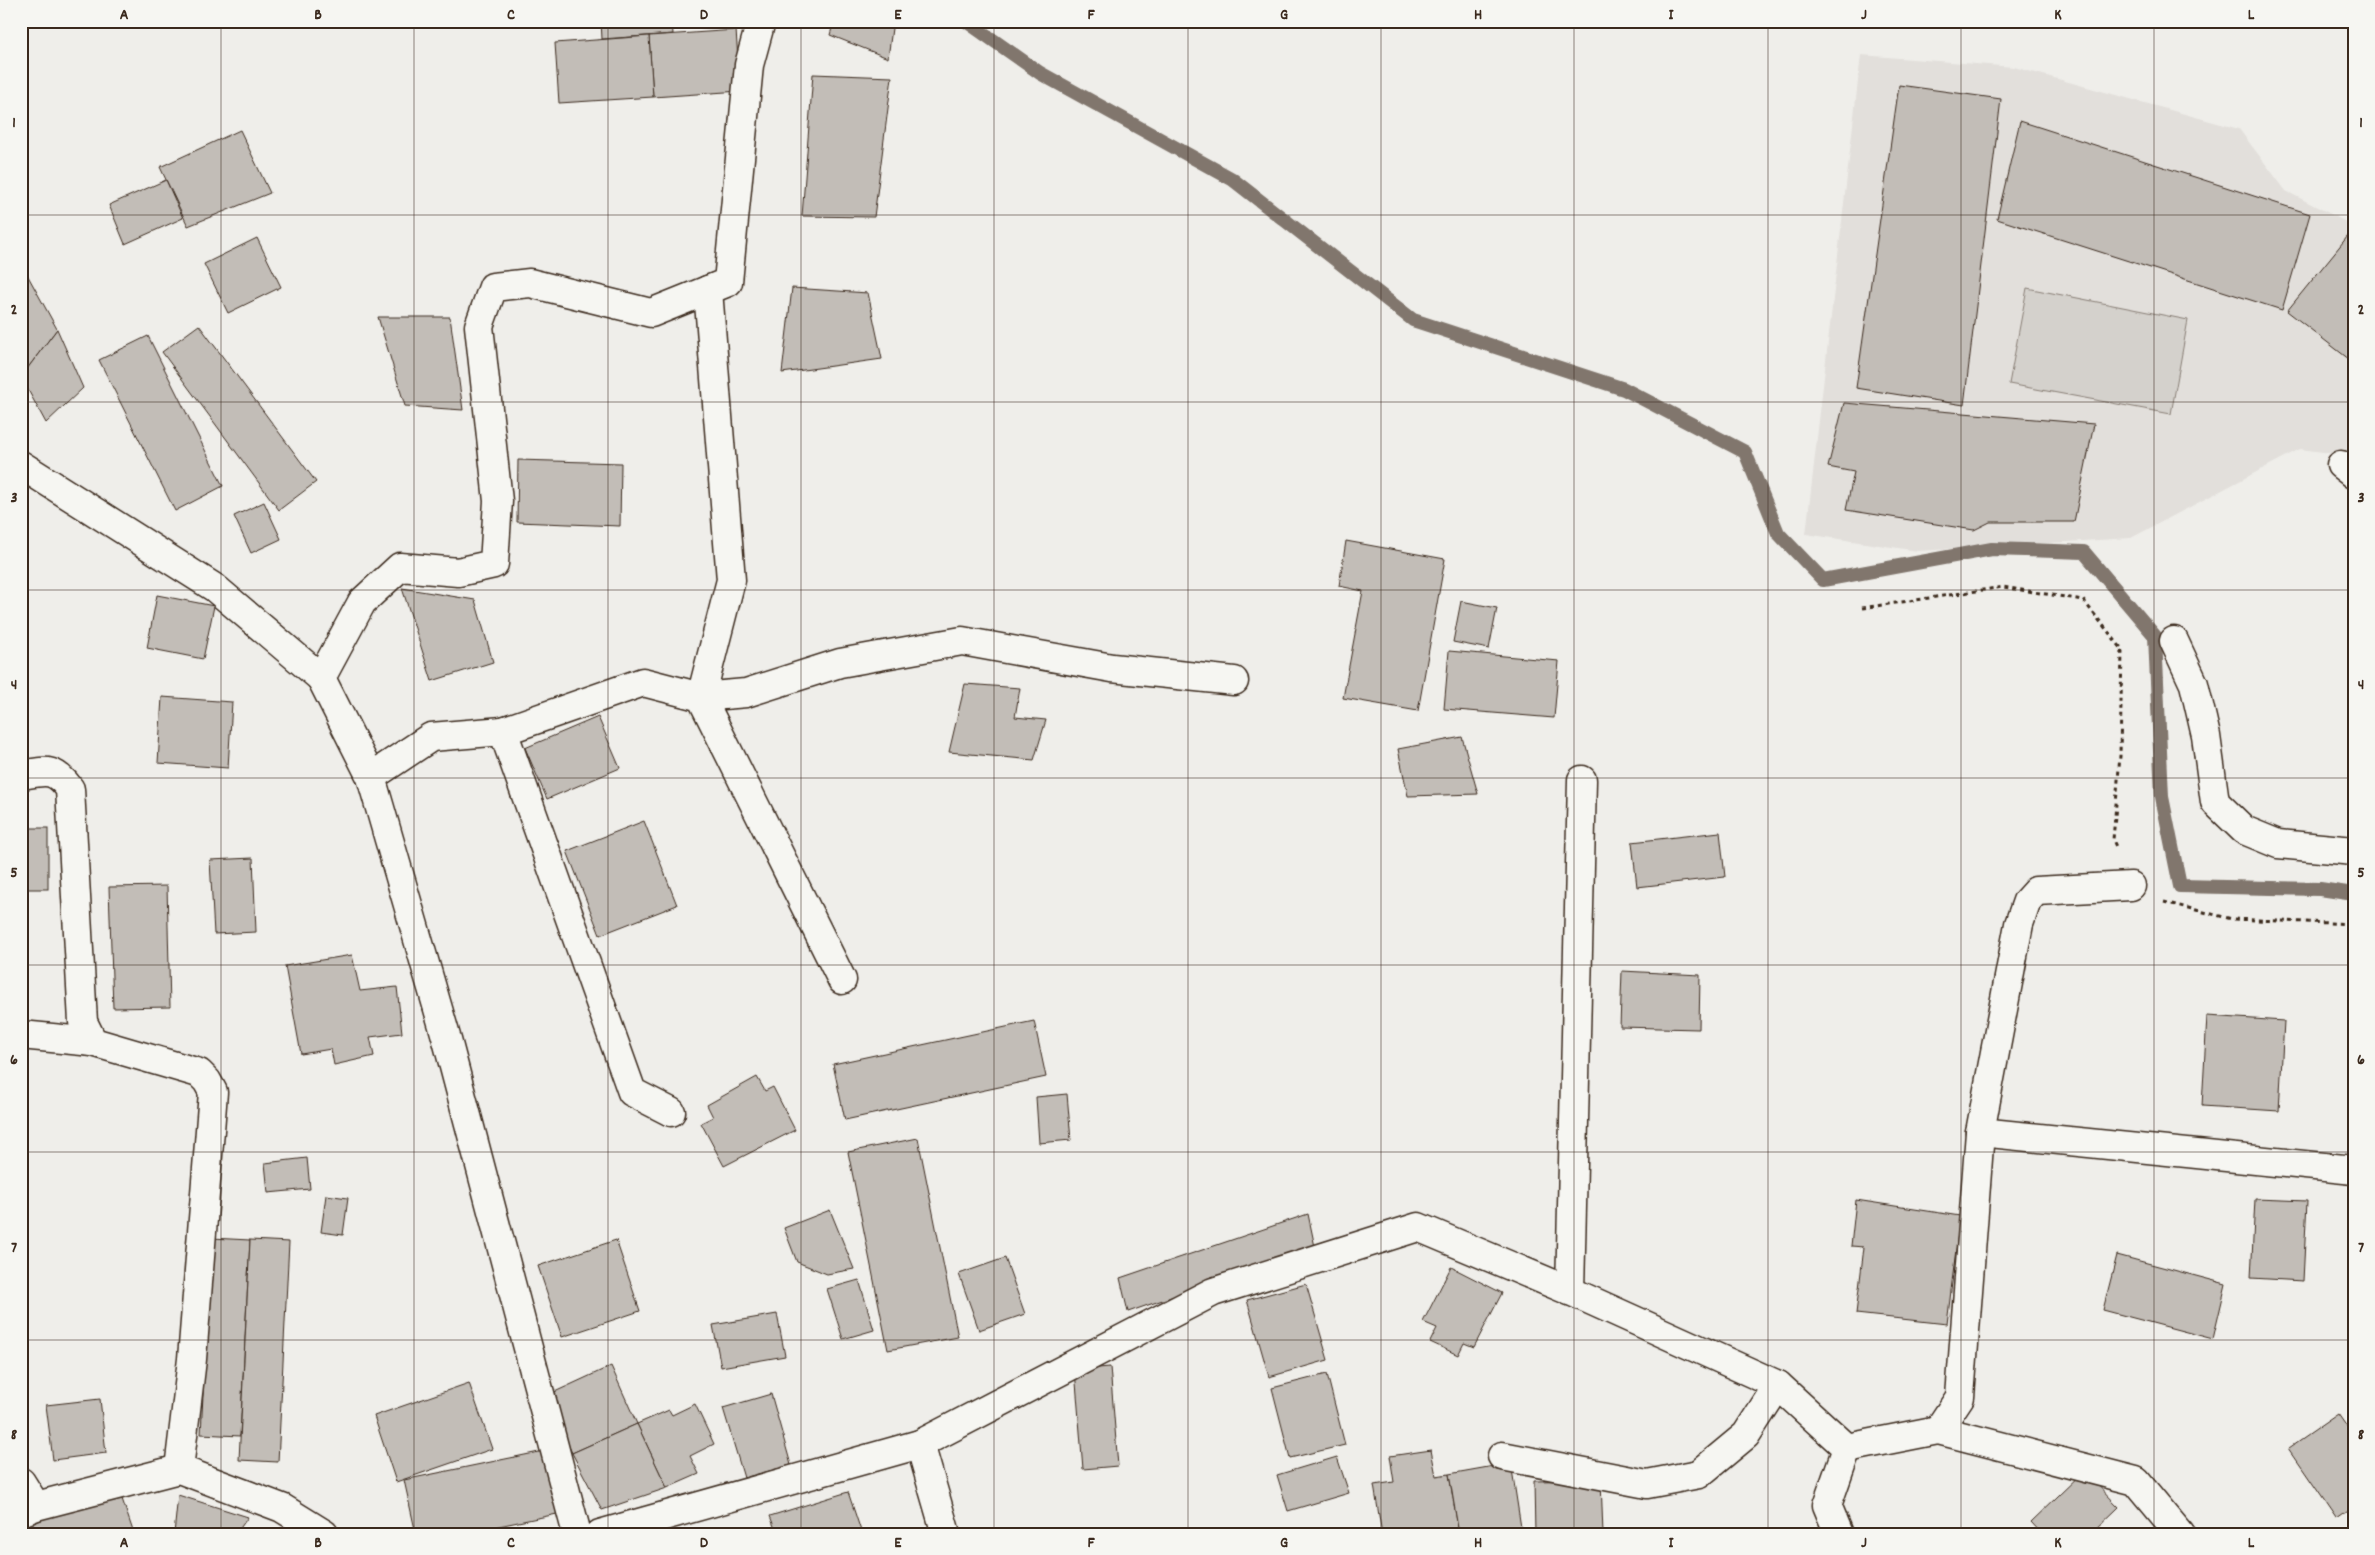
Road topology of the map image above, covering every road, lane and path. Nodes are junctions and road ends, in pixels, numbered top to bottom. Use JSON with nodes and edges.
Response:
{"nodes":[{"id":1,"x":761,"y":21,"type":"edge"},
{"id":2,"x":708,"y":290,"type":"junction"},
{"id":3,"x":21,"y":465,"type":"edge"},
{"id":4,"x":1862,"y":608,"type":"dead end"},
{"id":5,"x":2174,"y":640,"type":"dead end"},
{"id":6,"x":322,"y":678,"type":"junction"},
{"id":7,"x":1234,"y":681,"type":"dead end"},
{"id":8,"x":701,"y":697,"type":"junction"},
{"id":9,"x":503,"y":731,"type":"junction"},
{"id":10,"x":21,"y":775,"type":"edge"},
{"id":11,"x":371,"y":778,"type":"junction"},
{"id":12,"x":1582,"y":780,"type":"dead end"},
{"id":13,"x":2354,"y":851,"type":"edge"},
{"id":14,"x":2131,"y":886,"type":"junction"},
{"id":15,"x":2354,"y":924,"type":"edge"},
{"id":16,"x":842,"y":980,"type":"dead end"},
{"id":17,"x":21,"y":1035,"type":"edge"},
{"id":18,"x":93,"y":1042,"type":"junction"},
{"id":19,"x":671,"y":1112,"type":"dead end"},
{"id":20,"x":1980,"y":1132,"type":"junction"},
{"id":21,"x":2354,"y":1170,"type":"edge"},
{"id":22,"x":1570,"y":1291,"type":"junction"},
{"id":23,"x":1778,"y":1385,"type":"junction"},
{"id":24,"x":1938,"y":1430,"type":"junction"},
{"id":25,"x":920,"y":1444,"type":"junction"},
{"id":26,"x":1847,"y":1448,"type":"junction"},
{"id":27,"x":1502,"y":1456,"type":"dead end"},
{"id":28,"x":179,"y":1470,"type":"junction"},
{"id":29,"x":21,"y":1482,"type":"edge"},
{"id":30,"x":29,"y":1509,"type":"edge"},
{"id":31,"x":324,"y":1534,"type":"edge"},
{"id":32,"x":577,"y":1534,"type":"edge"},
{"id":33,"x":600,"y":1534,"type":"edge"},
{"id":34,"x":946,"y":1534,"type":"edge"},
{"id":35,"x":1839,"y":1534,"type":"edge"},
{"id":36,"x":2180,"y":1534,"type":"edge"}],
"edges":[{"from":1,"to":2,"type":"street"},
{"from":2,"to":6,"type":"street"},
{"from":2,"to":8,"type":"street"},
{"from":3,"to":6,"type":"street"},
{"from":4,"to":14,"type":"path"},
{"from":5,"to":13,"type":"street"},
{"from":6,"to":11,"type":"street"},
{"from":7,"to":8,"type":"street"},
{"from":8,"to":9,"type":"street"},
{"from":8,"to":16,"type":"street"},
{"from":9,"to":11,"type":"street"},
{"from":9,"to":19,"type":"street"},
{"from":10,"to":18,"type":"street"},
{"from":11,"to":32,"type":"street"},
{"from":12,"to":22,"type":"street"},
{"from":14,"to":15,"type":"path"},
{"from":14,"to":20,"type":"street"},
{"from":17,"to":18,"type":"street"},
{"from":18,"to":28,"type":"street"},
{"from":20,"to":21,"type":"street"},
{"from":20,"to":24,"type":"street"},
{"from":22,"to":23,"type":"street"},
{"from":22,"to":25,"type":"street"},
{"from":23,"to":26,"type":"street"},
{"from":23,"to":27,"type":"street"},
{"from":24,"to":26,"type":"street"},
{"from":24,"to":36,"type":"street"},
{"from":25,"to":33,"type":"street"},
{"from":25,"to":34,"type":"street"},
{"from":26,"to":35,"type":"street"},
{"from":28,"to":30,"type":"street"},
{"from":28,"to":31,"type":"street"},
{"from":29,"to":30,"type":"street"}]}
